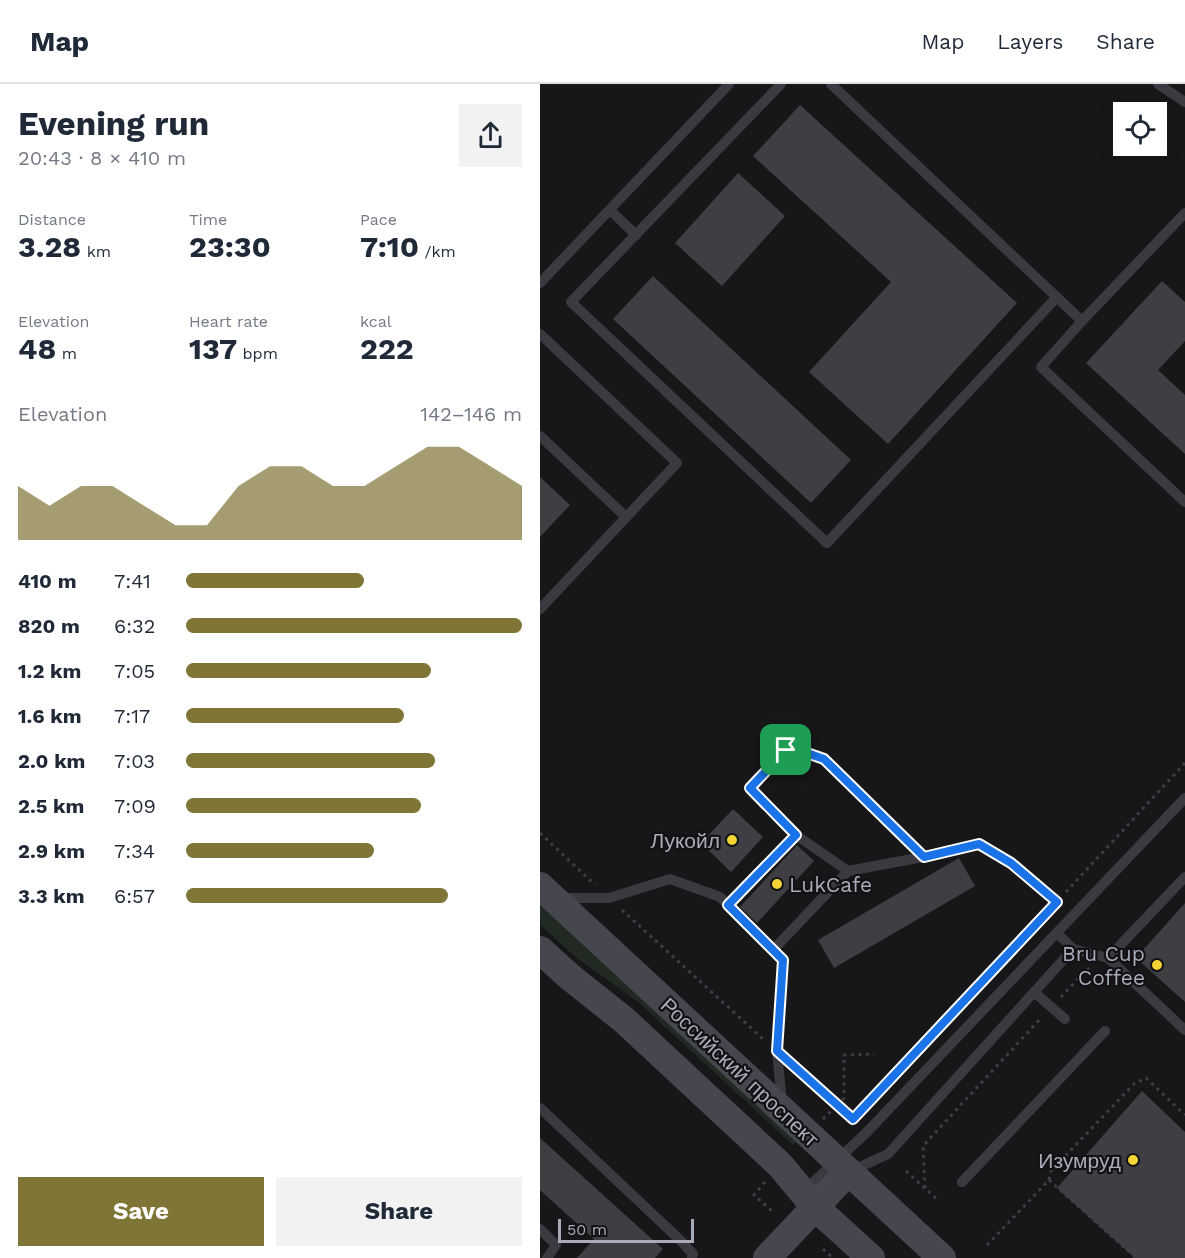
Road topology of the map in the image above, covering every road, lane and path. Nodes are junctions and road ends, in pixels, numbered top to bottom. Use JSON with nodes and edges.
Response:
{"nodes":[{"id":1,"x":729,"y":84,"type":"edge"},
{"id":2,"x":781,"y":84,"type":"edge"},
{"id":3,"x":831,"y":84,"type":"edge"},
{"id":4,"x":1158,"y":84,"type":"edge"},
{"id":5,"x":1185,"y":102,"type":"edge"},
{"id":6,"x":610,"y":210,"type":"junction"},
{"id":7,"x":1185,"y":213,"type":"edge"},
{"id":8,"x":636,"y":235,"type":"junction"},
{"id":9,"x":542,"y":275,"type":"edge"},
{"id":10,"x":1057,"y":297,"type":"junction"},
{"id":11,"x":1082,"y":321,"type":"junction"},
{"id":12,"x":540,"y":334,"type":"edge"},
{"id":13,"x":540,"y":436,"type":"edge"},
{"id":14,"x":1185,"y":502,"type":"edge"},
{"id":15,"x":626,"y":517,"type":"junction"},
{"id":16,"x":540,"y":609,"type":"edge"},
{"id":17,"x":1185,"y":763,"type":"edge"},
{"id":18,"x":1185,"y":798,"type":"edge"},
{"id":19,"x":540,"y":833,"type":"edge"},
{"id":20,"x":796,"y":835,"type":"junction"},
{"id":21,"x":924,"y":857,"type":"junction"},
{"id":22,"x":848,"y":871,"type":"junction"},
{"id":23,"x":1185,"y":877,"type":"edge"},
{"id":24,"x":547,"y":892,"type":"edge"},
{"id":25,"x":609,"y":898,"type":"junction"},
{"id":26,"x":1057,"y":902,"type":"junction"},
{"id":27,"x":728,"y":905,"type":"junction"},
{"id":28,"x":1057,"y":933,"type":"junction"},
{"id":29,"x":1073,"y":949,"type":"junction"},
{"id":30,"x":540,"y":950,"type":"edge"},
{"id":31,"x":773,"y":950,"type":"junction"},
{"id":32,"x":1108,"y":958,"type":"junction"},
{"id":33,"x":1034,"y":992,"type":"junction"},
{"id":34,"x":1052,"y":1007,"type":"junction"},
{"id":35,"x":1065,"y":1019,"type":"dead end"},
{"id":36,"x":1185,"y":1030,"type":"edge"},
{"id":37,"x":1106,"y":1031,"type":"dead end"},
{"id":38,"x":777,"y":1051,"type":"junction"},
{"id":39,"x":874,"y":1054,"type":"dead end"},
{"id":40,"x":837,"y":1105,"type":"junction"},
{"id":41,"x":540,"y":1108,"type":"edge"},
{"id":42,"x":783,"y":1112,"type":"junction"},
{"id":43,"x":1185,"y":1115,"type":"edge"},
{"id":44,"x":822,"y":1120,"type":"dead end"},
{"id":45,"x":841,"y":1166,"type":"junction"},
{"id":46,"x":906,"y":1171,"type":"dead end"},
{"id":47,"x":768,"y":1179,"type":"dead end"},
{"id":48,"x":1049,"y":1180,"type":"junction"},
{"id":49,"x":962,"y":1182,"type":"dead end"},
{"id":50,"x":925,"y":1188,"type":"junction"},
{"id":51,"x":809,"y":1199,"type":"junction"},
{"id":52,"x":939,"y":1201,"type":"dead end"},
{"id":53,"x":774,"y":1213,"type":"dead end"},
{"id":54,"x":540,"y":1229,"type":"edge"},
{"id":55,"x":987,"y":1245,"type":"dead end"},
{"id":56,"x":823,"y":1249,"type":"dead end"},
{"id":57,"x":548,"y":1258,"type":"edge"},
{"id":58,"x":692,"y":1258,"type":"edge"},
{"id":59,"x":767,"y":1258,"type":"edge"},
{"id":60,"x":833,"y":1258,"type":"edge"},
{"id":61,"x":871,"y":1258,"type":"edge"},
{"id":62,"x":942,"y":1258,"type":"edge"},
{"id":63,"x":1136,"y":1258,"type":"edge"}],
"edges":[{"from":1,"to":6,"type":"lane"},
{"from":2,"to":8,"type":"lane"},
{"from":3,"to":10,"type":"lane"},
{"from":4,"to":5,"type":"lane"},
{"from":6,"to":8,"type":"lane"},
{"from":6,"to":9,"type":"lane"},
{"from":7,"to":11,"type":"lane"},
{"from":8,"to":10,"type":"lane"},
{"from":10,"to":11,"type":"lane"},
{"from":11,"to":14,"type":"lane"},
{"from":12,"to":15,"type":"lane"},
{"from":13,"to":15,"type":"lane"},
{"from":15,"to":16,"type":"lane"},
{"from":17,"to":26,"type":"path"},
{"from":18,"to":28,"type":"lane"},
{"from":19,"to":25,"type":"path"},
{"from":20,"to":21,"type":"lane"},
{"from":20,"to":22,"type":"lane"},
{"from":20,"to":27,"type":"lane"},
{"from":21,"to":22,"type":"lane"},
{"from":21,"to":26,"type":"lane"},
{"from":22,"to":31,"type":"lane"},
{"from":23,"to":32,"type":"lane"},
{"from":24,"to":25,"type":"lane"},
{"from":24,"to":42,"type":"main road","name":"Российский проспект"},
{"from":25,"to":27,"type":"lane"},
{"from":25,"to":38,"type":"path"},
{"from":26,"to":40,"type":"path"},
{"from":27,"to":31,"type":"lane"},
{"from":28,"to":29,"type":"lane"},
{"from":28,"to":45,"type":"lane"},
{"from":29,"to":32,"type":"lane"},
{"from":29,"to":33,"type":"lane"},
{"from":30,"to":51,"type":"main road","name":"Российский проспект"},
{"from":31,"to":38,"type":"lane"},
{"from":32,"to":34,"type":"path"},
{"from":32,"to":36,"type":"lane"},
{"from":33,"to":34,"type":"lane"},
{"from":33,"to":45,"type":"lane"},
{"from":34,"to":35,"type":"lane"},
{"from":34,"to":50,"type":"path"},
{"from":37,"to":49,"type":"lane"},
{"from":38,"to":40,"type":"path"},
{"from":38,"to":42,"type":"lane"},
{"from":39,"to":40,"type":"path"},
{"from":40,"to":44,"type":"path"},
{"from":41,"to":58,"type":"lane"},
{"from":42,"to":45,"type":"main road","name":"Российский проспект"},
{"from":43,"to":48,"type":"path"},
{"from":45,"to":51,"type":"main road"},
{"from":45,"to":62,"type":"main road","name":"Российский проспект"},
{"from":46,"to":50,"type":"path"},
{"from":47,"to":53,"type":"path"},
{"from":48,"to":55,"type":"path"},
{"from":48,"to":63,"type":"path"},
{"from":50,"to":52,"type":"path"},
{"from":51,"to":59,"type":"main road"},
{"from":51,"to":61,"type":"main road","name":"Российский проспект"},
{"from":54,"to":57,"type":"lane"},
{"from":56,"to":60,"type":"path"}]}
